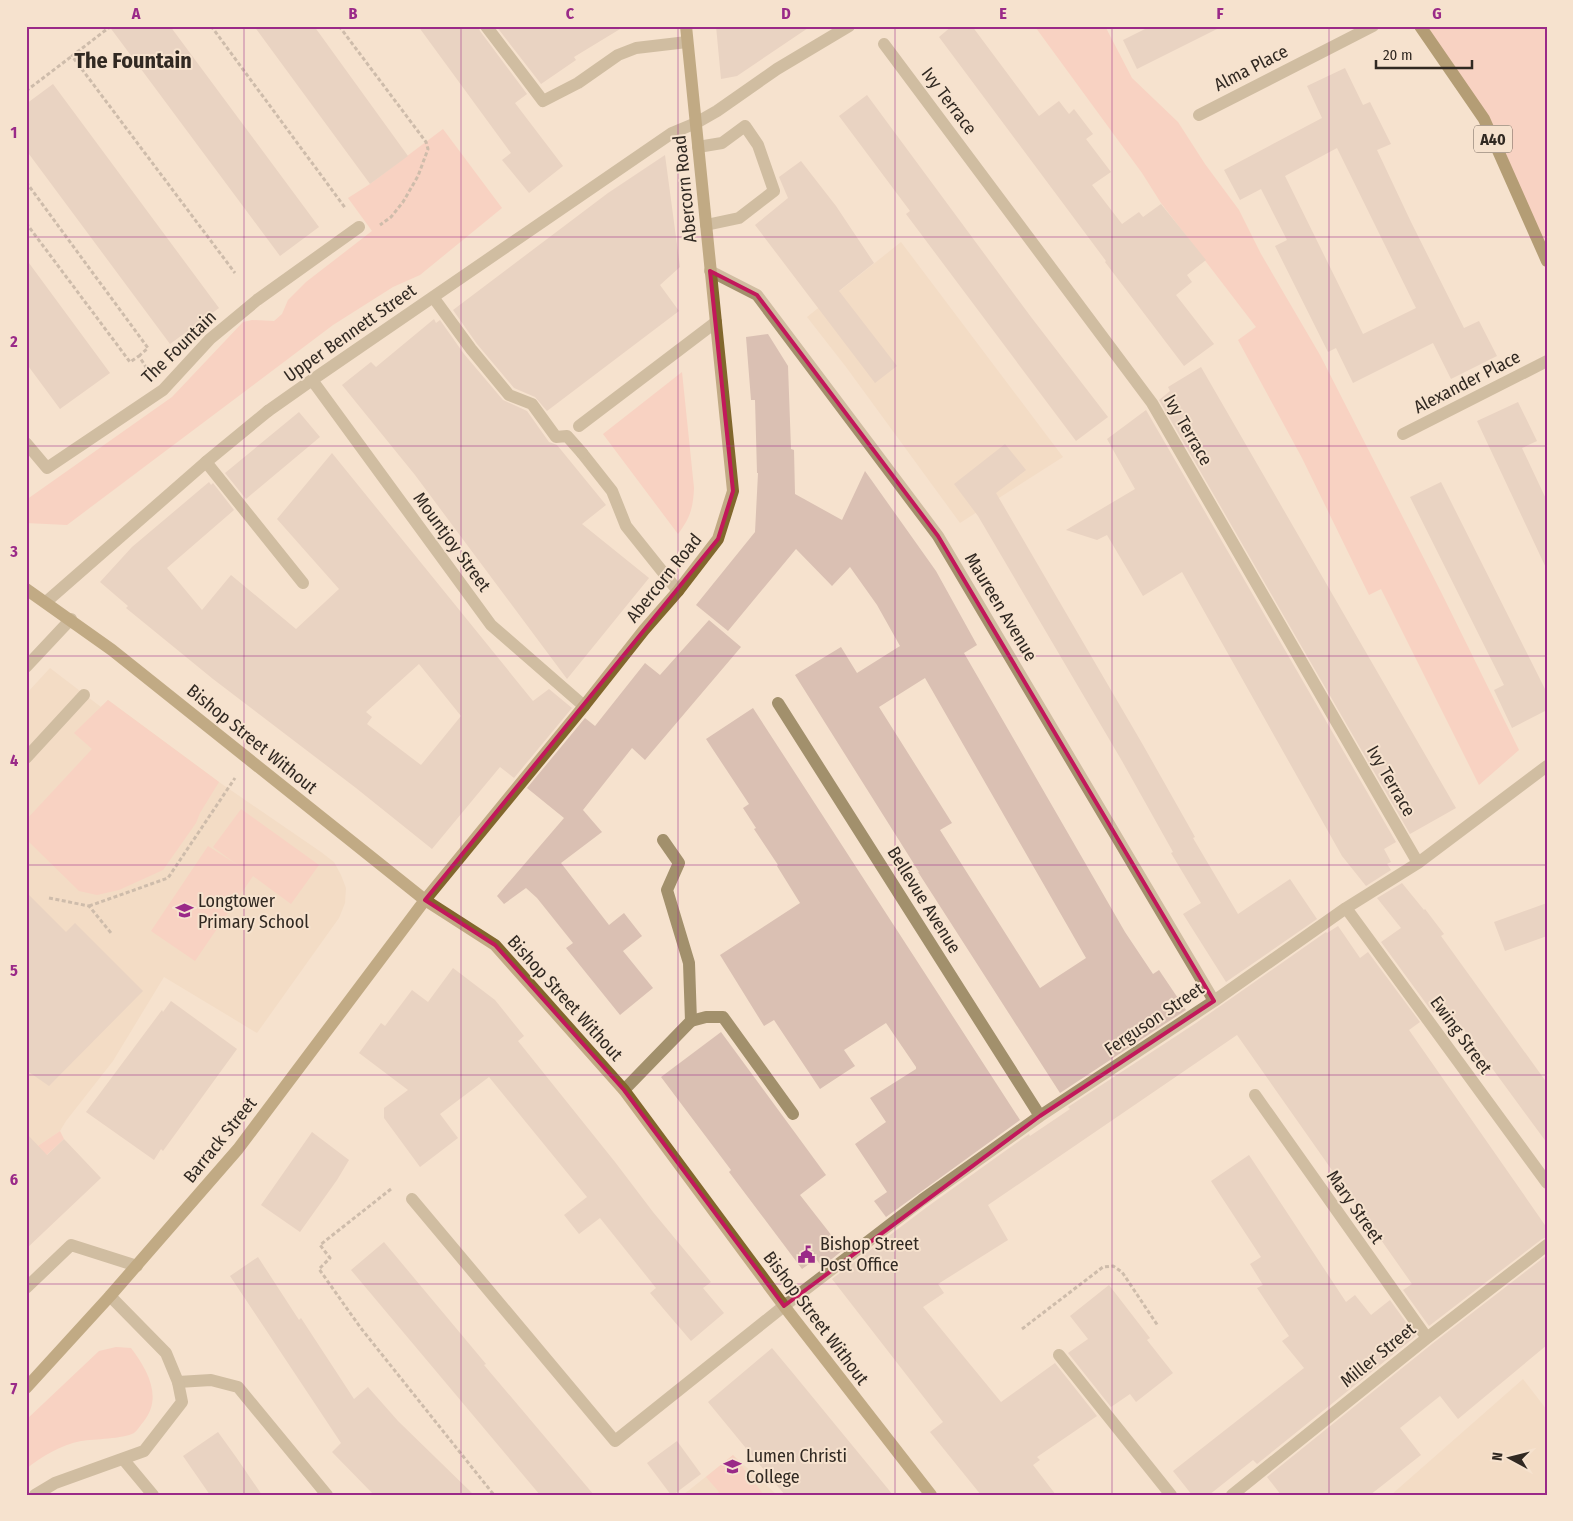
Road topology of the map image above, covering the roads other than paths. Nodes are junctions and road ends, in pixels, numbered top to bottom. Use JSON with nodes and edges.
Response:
{"nodes":[{"id":1,"x":486,"y":26,"type":"edge"},
{"id":2,"x":686,"y":26,"type":"edge"},
{"id":3,"x":849,"y":26,"type":"edge"},
{"id":4,"x":1373,"y":26,"type":"edge"},
{"id":5,"x":1420,"y":26,"type":"edge"},
{"id":6,"x":688,"y":42,"type":"junction"},
{"id":7,"x":884,"y":44,"type":"dead end"},
{"id":8,"x":1199,"y":115,"type":"dead end"},
{"id":9,"x":696,"y":124,"type":"junction"},
{"id":10,"x":698,"y":147,"type":"junction"},
{"id":11,"x":706,"y":225,"type":"junction"},
{"id":12,"x":359,"y":227,"type":"road end"},
{"id":13,"x":1547,"y":262,"type":"edge"},
{"id":14,"x":710,"y":271,"type":"junction"},
{"id":15,"x":433,"y":297,"type":"junction"},
{"id":16,"x":716,"y":322,"type":"junction"},
{"id":17,"x":1547,"y":361,"type":"edge"},
{"id":18,"x":312,"y":380,"type":"junction"},
{"id":19,"x":579,"y":426,"type":"dead end"},
{"id":20,"x":1403,"y":434,"type":"dead end"},
{"id":21,"x":26,"y":442,"type":"edge"},
{"id":22,"x":206,"y":462,"type":"junction"},
{"id":23,"x":303,"y":583,"type":"dead end"},
{"id":24,"x":26,"y":589,"type":"edge"},
{"id":25,"x":678,"y":591,"type":"junction"},
{"id":26,"x":46,"y":602,"type":"junction"},
{"id":27,"x":71,"y":619,"type":"junction"},
{"id":28,"x":26,"y":667,"type":"edge"},
{"id":29,"x":84,"y":694,"type":"dead end"},
{"id":30,"x":778,"y":702,"type":"dead end"},
{"id":31,"x":584,"y":706,"type":"junction"},
{"id":32,"x":26,"y":758,"type":"edge"},
{"id":33,"x":1547,"y":766,"type":"edge"},
{"id":34,"x":663,"y":840,"type":"dead end"},
{"id":35,"x":1418,"y":863,"type":"junction"},
{"id":36,"x":424,"y":900,"type":"junction"},
{"id":37,"x":1346,"y":908,"type":"junction"},
{"id":38,"x":1214,"y":1001,"type":"junction"},
{"id":39,"x":691,"y":1021,"type":"junction"},
{"id":40,"x":624,"y":1090,"type":"junction"},
{"id":41,"x":1255,"y":1095,"type":"dead end"},
{"id":42,"x":793,"y":1114,"type":"dead end"},
{"id":43,"x":1040,"y":1116,"type":"junction"},
{"id":44,"x":1547,"y":1183,"type":"edge"},
{"id":45,"x":412,"y":1199,"type":"road end"},
{"id":46,"x":1547,"y":1245,"type":"edge"},
{"id":47,"x":137,"y":1266,"type":"junction"},
{"id":48,"x":26,"y":1288,"type":"edge"},
{"id":49,"x":110,"y":1296,"type":"junction"},
{"id":50,"x":784,"y":1306,"type":"junction"},
{"id":51,"x":1427,"y":1338,"type":"junction"},
{"id":52,"x":1059,"y":1355,"type":"dead end"},
{"id":53,"x":178,"y":1382,"type":"junction"},
{"id":54,"x":26,"y":1388,"type":"edge"},
{"id":55,"x":123,"y":1459,"type":"junction"},
{"id":56,"x":35,"y":1495,"type":"edge"},
{"id":57,"x":153,"y":1495,"type":"edge"},
{"id":58,"x":327,"y":1495,"type":"edge"},
{"id":59,"x":931,"y":1495,"type":"edge"},
{"id":60,"x":1170,"y":1495,"type":"edge"},
{"id":61,"x":1232,"y":1495,"type":"edge"}],
"edges":[{"from":1,"to":6,"type":"street"},
{"from":2,"to":6,"type":"main road","name":"Abercorn Road"},
{"from":3,"to":9,"type":"street","name":"Upper Bennett Street"},
{"from":4,"to":8,"type":"street","name":"Alma Place"},
{"from":5,"to":13,"type":"main road","number":"A40"},
{"from":6,"to":9,"type":"main road","name":"Abercorn Road"},
{"from":7,"to":35,"type":"street","name":"Ivy Terrace"},
{"from":9,"to":10,"type":"main road","name":"Abercorn Road"},
{"from":9,"to":15,"type":"street","name":"Upper Bennett Street"},
{"from":10,"to":11,"type":"main road","name":"Abercorn Road"},
{"from":10,"to":11,"type":"street"},
{"from":11,"to":14,"type":"main road","name":"Abercorn Road"},
{"from":12,"to":21,"type":"street","name":"The Fountain"},
{"from":14,"to":16,"type":"main road","name":"Abercorn Road"},
{"from":14,"to":38,"type":"street","name":"Maureen Avenue"},
{"from":15,"to":18,"type":"street","name":"Upper Bennett Street"},
{"from":15,"to":25,"type":"street"},
{"from":16,"to":19,"type":"street"},
{"from":16,"to":25,"type":"main road","name":"Abercorn Road"},
{"from":17,"to":20,"type":"street","name":"Alexander Place"},
{"from":18,"to":22,"type":"street","name":"Upper Bennett Street"},
{"from":18,"to":31,"type":"street","name":"Mountjoy Street"},
{"from":22,"to":23,"type":"street"},
{"from":22,"to":26,"type":"street","name":"Upper Bennett Street"},
{"from":24,"to":26,"type":"main road","name":"Bishop Street Without"},
{"from":25,"to":31,"type":"main road","name":"Abercorn Road"},
{"from":26,"to":27,"type":"main road","name":"Bishop Street Without"},
{"from":27,"to":28,"type":"street"},
{"from":27,"to":36,"type":"main road","name":"Bishop Street Without"},
{"from":29,"to":32,"type":"street"},
{"from":30,"to":43,"type":"street","name":"Bellevue Avenue"},
{"from":31,"to":36,"type":"main road","name":"Abercorn Road"},
{"from":33,"to":35,"type":"street","name":"Ferguson Street"},
{"from":34,"to":39,"type":"street"},
{"from":35,"to":37,"type":"street","name":"Ferguson Street"},
{"from":36,"to":40,"type":"main road","name":"Bishop Street Without"},
{"from":36,"to":47,"type":"main road","name":"Barrack Street"},
{"from":37,"to":38,"type":"street","name":"Ferguson Street"},
{"from":37,"to":44,"type":"street","name":"Ewing Street"},
{"from":38,"to":43,"type":"street","name":"Ferguson Street"},
{"from":39,"to":40,"type":"street"},
{"from":39,"to":42,"type":"street"},
{"from":40,"to":50,"type":"main road","name":"Bishop Street Without"},
{"from":41,"to":51,"type":"street","name":"Mary Street"},
{"from":43,"to":50,"type":"street","name":"Ferguson Street"},
{"from":45,"to":50,"type":"street","name":"Ferguson Street"},
{"from":46,"to":51,"type":"street","name":"Miller Street"},
{"from":47,"to":48,"type":"street"},
{"from":47,"to":49,"type":"main road","name":"Barrack Street"},
{"from":49,"to":53,"type":"street"},
{"from":49,"to":54,"type":"main road","name":"Barrack Street"},
{"from":50,"to":59,"type":"main road","name":"Bishop Street Without"},
{"from":51,"to":61,"type":"street","name":"Miller Street"},
{"from":52,"to":60,"type":"street"},
{"from":53,"to":55,"type":"street"},
{"from":53,"to":58,"type":"street"},
{"from":55,"to":56,"type":"street"},
{"from":55,"to":57,"type":"street"}]}
